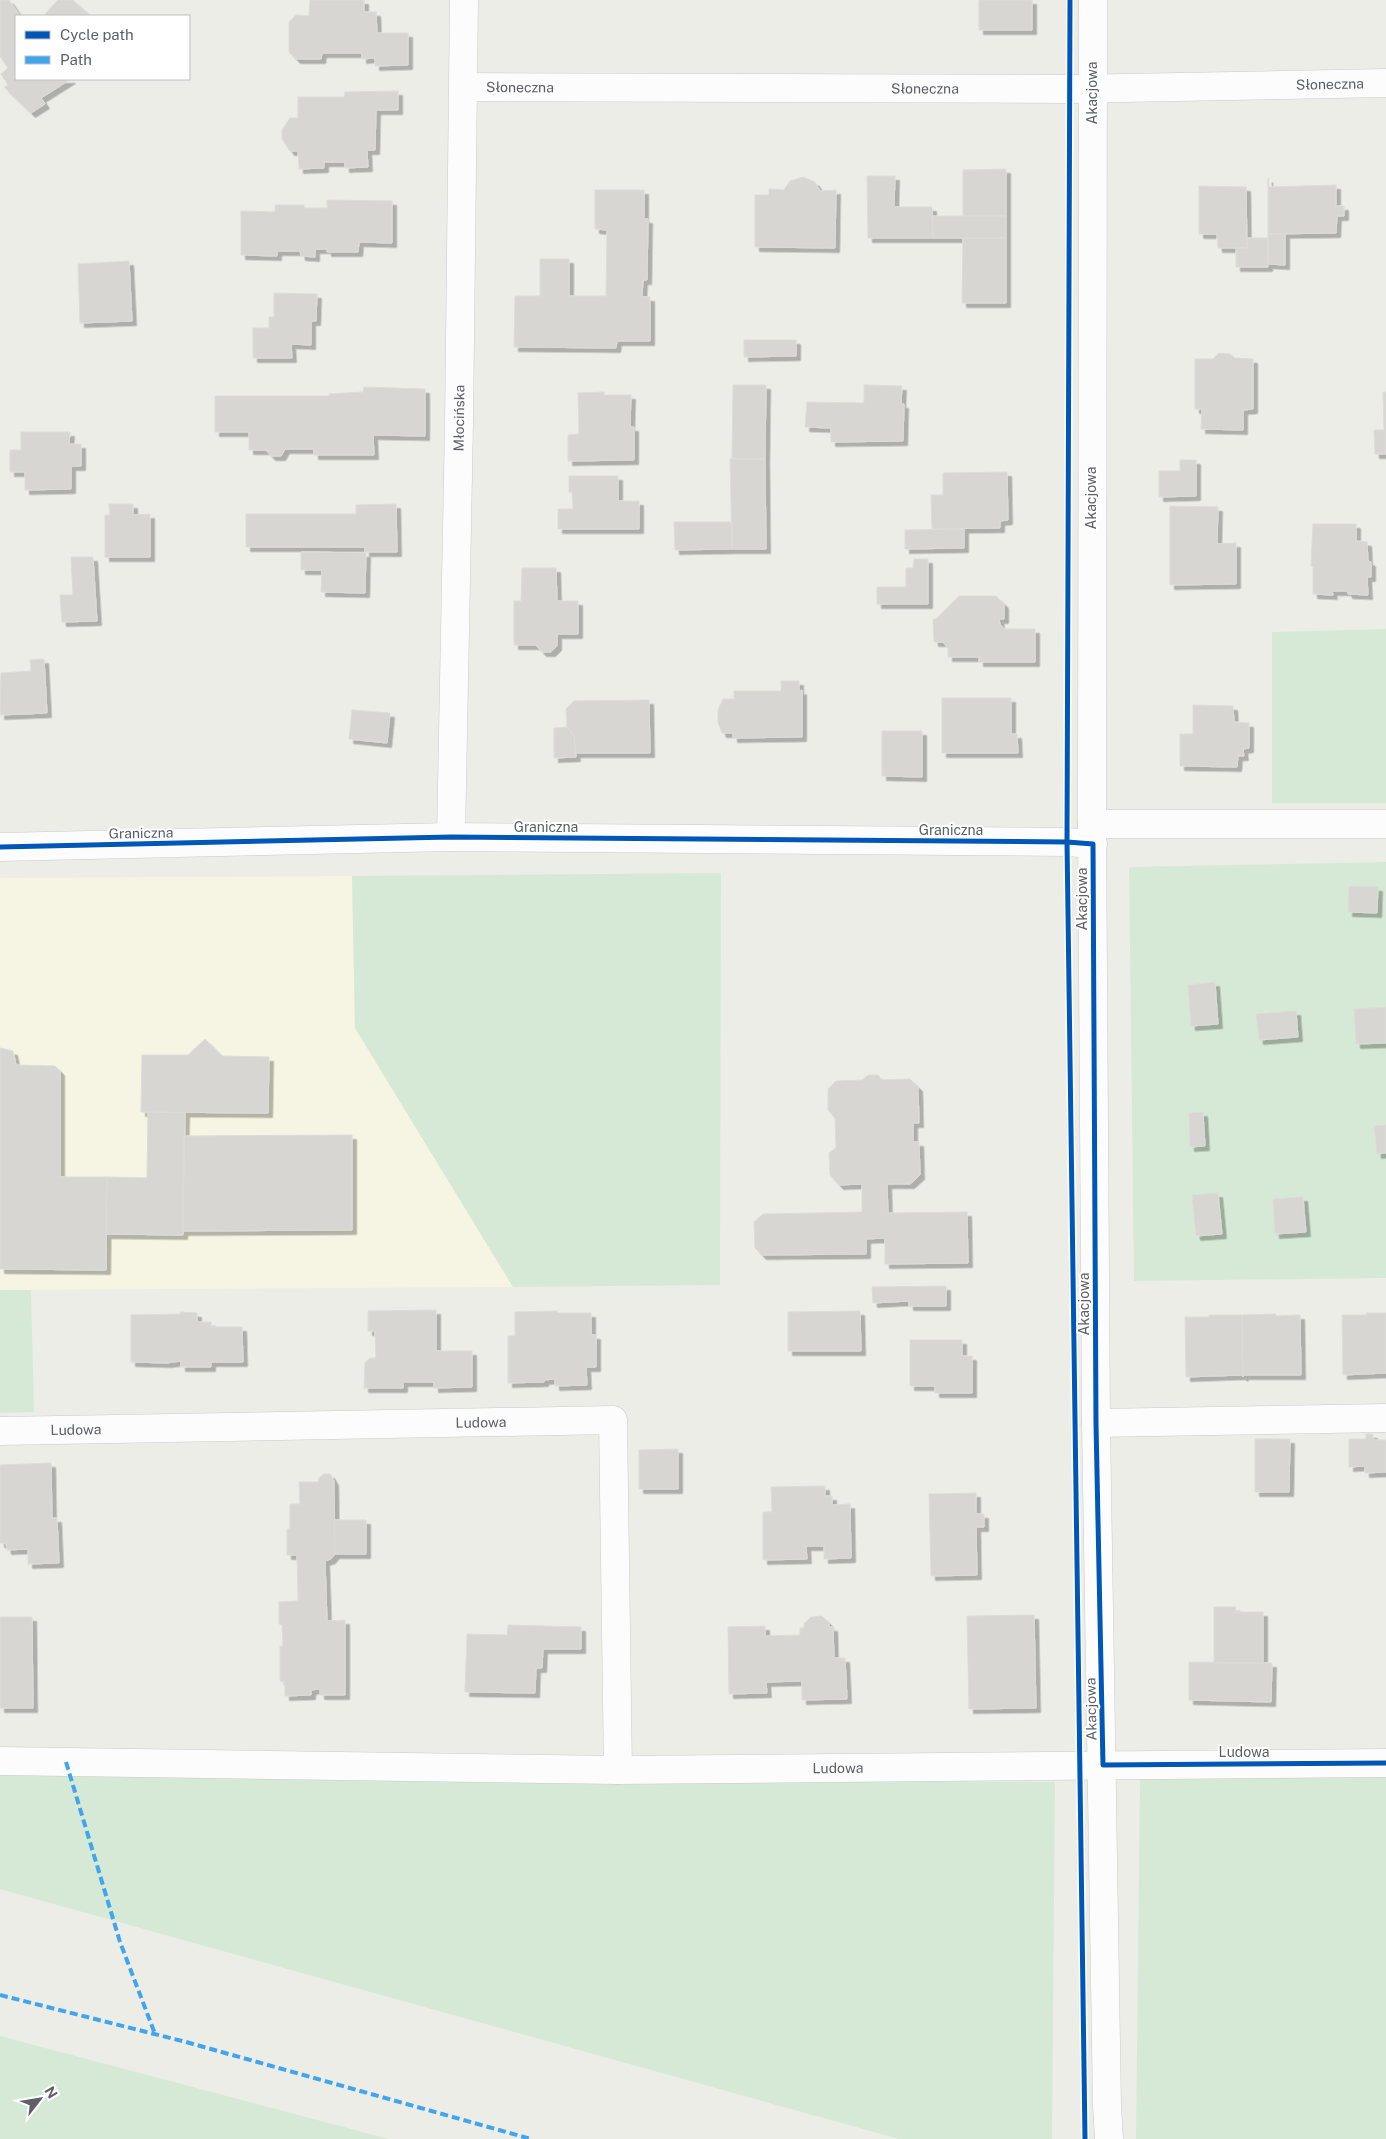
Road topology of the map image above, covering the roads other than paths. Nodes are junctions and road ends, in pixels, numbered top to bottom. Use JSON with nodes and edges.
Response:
{"nodes":[{"id":1,"x":464,"y":0,"type":"edge"},
{"id":2,"x":1093,"y":0,"type":"edge"},
{"id":3,"x":1386,"y":83,"type":"edge"},
{"id":4,"x":464,"y":87,"type":"junction"},
{"id":5,"x":1092,"y":88,"type":"junction"},
{"id":6,"x":1386,"y":824,"type":"edge"},
{"id":7,"x":1093,"y":834,"type":"junction"},
{"id":8,"x":451,"y":837,"type":"junction"},
{"id":9,"x":0,"y":847,"type":"edge"},
{"id":10,"x":1386,"y":1418,"type":"edge"},
{"id":11,"x":1096,"y":1423,"type":"junction"},
{"id":12,"x":0,"y":1431,"type":"edge"},
{"id":13,"x":0,"y":1761,"type":"edge"},
{"id":14,"x":1386,"y":1763,"type":"edge"},
{"id":15,"x":1103,"y":1765,"type":"junction"},
{"id":16,"x":618,"y":1770,"type":"junction"},
{"id":17,"x":1107,"y":2106,"type":"junction"},
{"id":18,"x":1105,"y":2139,"type":"edge"},
{"id":19,"x":1109,"y":2139,"type":"edge"}],
"edges":[{"from":1,"to":4,"type":"street","name":"Młocińska"},
{"from":2,"to":5,"type":"street","name":"Akacjowa"},
{"from":3,"to":5,"type":"street","name":"Słoneczna"},
{"from":4,"to":5,"type":"street","name":"Słoneczna"},
{"from":4,"to":8,"type":"street","name":"Młocińska"},
{"from":5,"to":7,"type":"street","name":"Akacjowa"},
{"from":6,"to":7,"type":"street","name":"Graniczna"},
{"from":7,"to":8,"type":"street","name":"Graniczna"},
{"from":7,"to":11,"type":"street","name":"Akacjowa"},
{"from":8,"to":9,"type":"street","name":"Graniczna"},
{"from":10,"to":11,"type":"street"},
{"from":11,"to":15,"type":"street","name":"Akacjowa"},
{"from":12,"to":16,"type":"street","name":"Ludowa"},
{"from":13,"to":16,"type":"street","name":"Ludowa"},
{"from":14,"to":15,"type":"street","name":"Ludowa"},
{"from":15,"to":16,"type":"street","name":"Ludowa"},
{"from":15,"to":17,"type":"street","name":"Akacjowa"},
{"from":17,"to":18,"type":"street","name":"Akacjowa"},
{"from":17,"to":19,"type":"street","name":"Akacjowa"}]}
